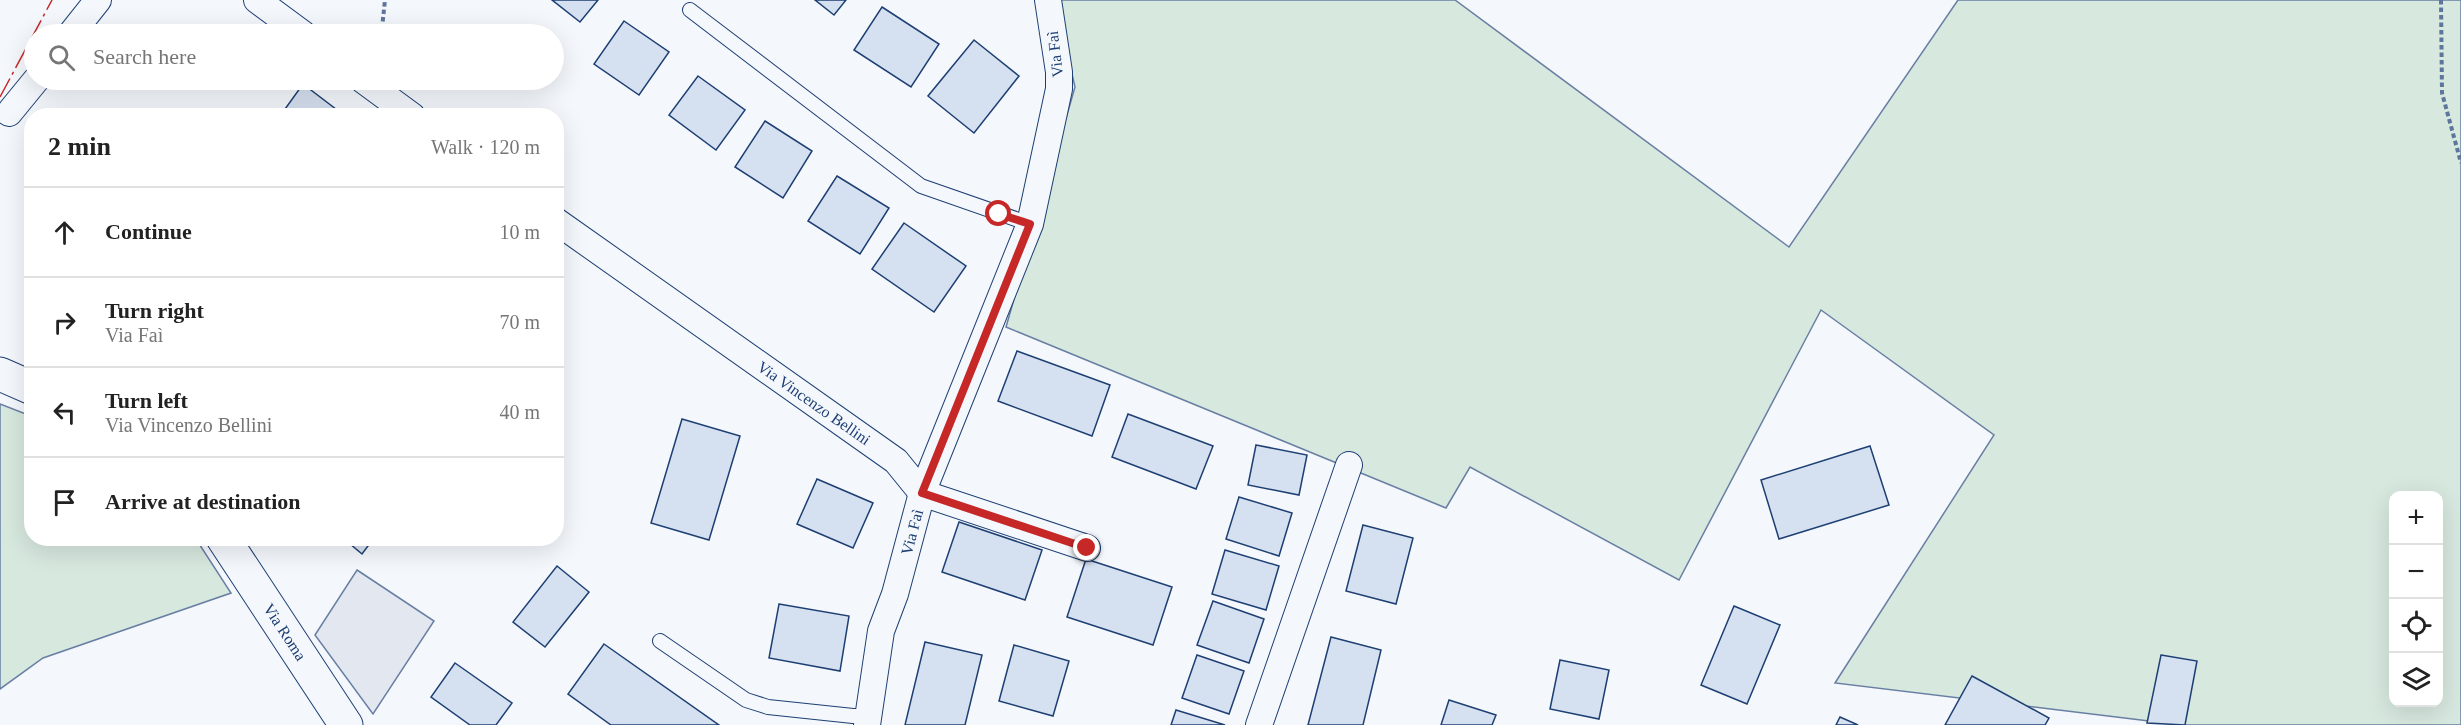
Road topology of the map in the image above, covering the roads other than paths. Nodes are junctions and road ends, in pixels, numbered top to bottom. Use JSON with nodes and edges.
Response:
{"nodes":[{"id":1,"x":98,"y":0,"type":"edge"},
{"id":2,"x":257,"y":0,"type":"edge"},
{"id":3,"x":1048,"y":0,"type":"edge"},
{"id":4,"x":690,"y":10,"type":"dead end"},
{"id":5,"x":79,"y":24,"type":"edge"},
{"id":6,"x":289,"y":24,"type":"edge"},
{"id":7,"x":28,"y":90,"type":"edge"},
{"id":8,"x":377,"y":90,"type":"edge"},
{"id":9,"x":401,"y":108,"type":"edge"},
{"id":10,"x":9,"y":113,"type":"dead end"},
{"id":11,"x":1030,"y":224,"type":"junction"},
{"id":12,"x":564,"y":227,"type":"edge"},
{"id":13,"x":0,"y":374,"type":"edge"},
{"id":14,"x":24,"y":384,"type":"edge"},
{"id":15,"x":1348,"y":465,"type":"dead end"},
{"id":16,"x":922,"y":493,"type":"junction"},
{"id":17,"x":229,"y":546,"type":"edge"},
{"id":18,"x":1087,"y":548,"type":"dead end"},
{"id":19,"x":660,"y":641,"type":"dead end"},
{"id":20,"x":868,"y":720,"type":"edge"},
{"id":21,"x":346,"y":725,"type":"edge"},
{"id":22,"x":1258,"y":725,"type":"edge"}],
"edges":[{"from":1,"to":5,"type":"street"},
{"from":2,"to":6,"type":"street"},
{"from":3,"to":11,"type":"street","name":"Via Faì"},
{"from":4,"to":11,"type":"lane"},
{"from":7,"to":10,"type":"street"},
{"from":8,"to":9,"type":"street"},
{"from":11,"to":16,"type":"street","name":"Via Faì"},
{"from":12,"to":16,"type":"street","name":"Via Vincenzo Bellini"},
{"from":13,"to":14,"type":"street"},
{"from":15,"to":22,"type":"street"},
{"from":16,"to":18,"type":"street"},
{"from":16,"to":20,"type":"street","name":"Via Faì"},
{"from":17,"to":21,"type":"street","name":"Via Roma"},
{"from":19,"to":20,"type":"lane"}]}
